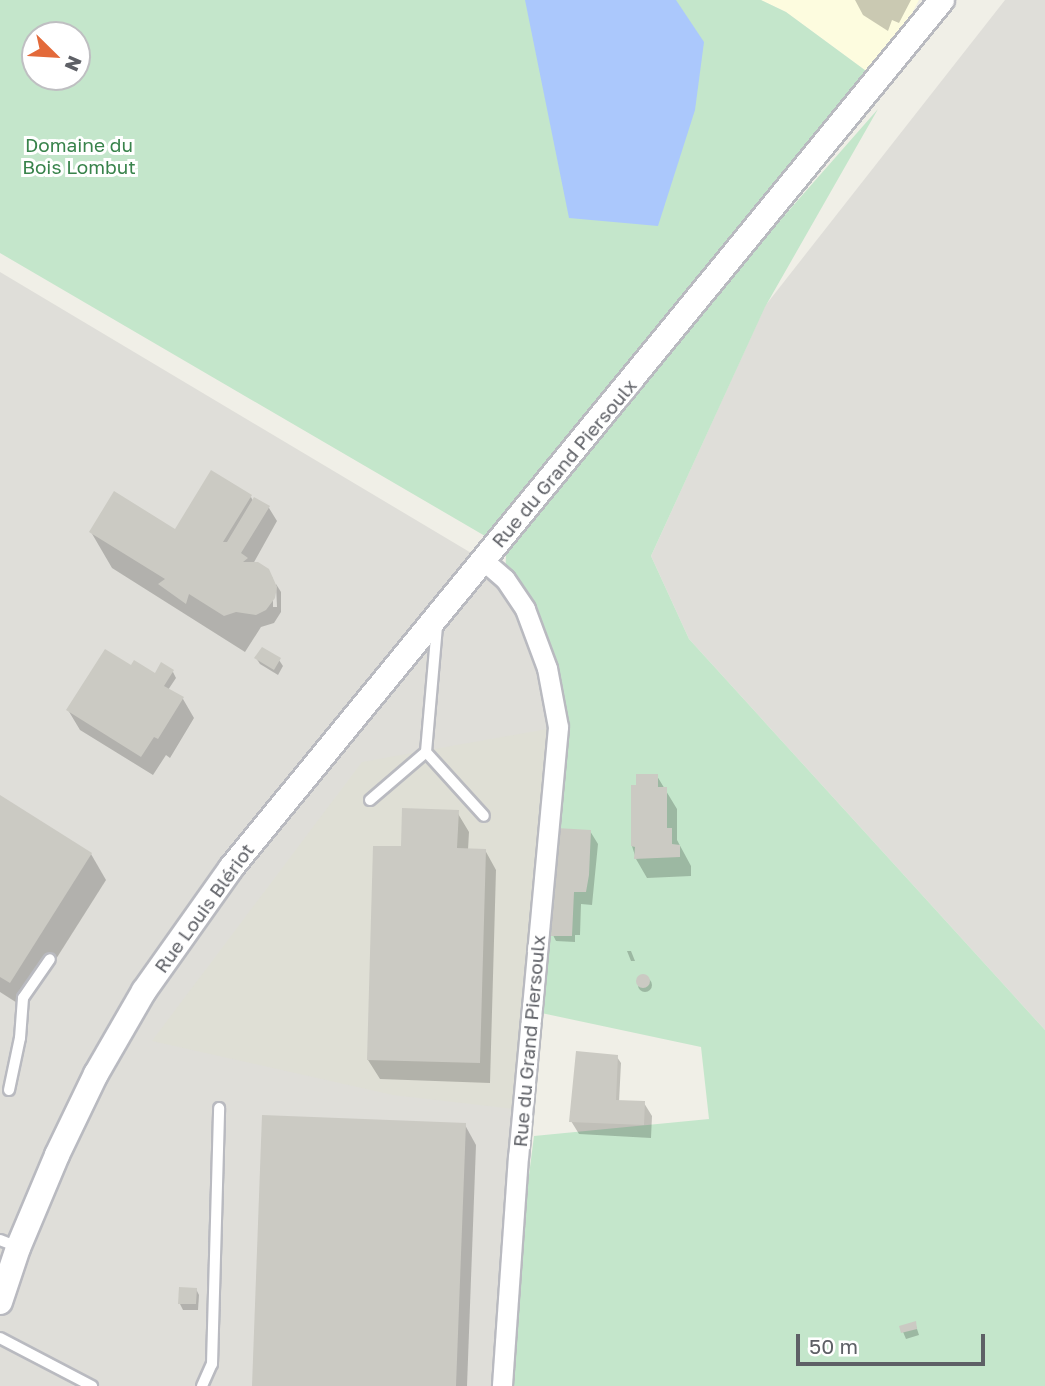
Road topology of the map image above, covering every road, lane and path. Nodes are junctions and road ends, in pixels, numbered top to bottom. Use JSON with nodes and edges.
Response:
{"nodes":[{"id":1,"x":942,"y":0,"type":"edge"},
{"id":2,"x":483,"y":560,"type":"junction"},
{"id":3,"x":439,"y":614,"type":"junction"},
{"id":4,"x":426,"y":752,"type":"junction"},
{"id":5,"x":370,"y":800,"type":"dead end"},
{"id":6,"x":484,"y":816,"type":"dead end"},
{"id":7,"x":50,"y":959,"type":"dead end"},
{"id":8,"x":9,"y":1090,"type":"dead end"},
{"id":9,"x":219,"y":1108,"type":"dead end"},
{"id":10,"x":9,"y":1244,"type":"edge"},
{"id":11,"x":0,"y":1302,"type":"edge"},
{"id":12,"x":0,"y":1338,"type":"edge"},
{"id":13,"x":92,"y":1386,"type":"edge"},
{"id":14,"x":202,"y":1386,"type":"edge"},
{"id":15,"x":502,"y":1386,"type":"edge"}],
"edges":[{"from":1,"to":2,"type":"street","name":"Rue du Grand Piersoulx"},
{"from":2,"to":3,"type":"street","name":"Rue Louis Blériot"},
{"from":2,"to":15,"type":"street","name":"Rue du Grand Piersoulx"},
{"from":3,"to":4,"type":"lane"},
{"from":3,"to":10,"type":"street","name":"Rue Louis Blériot"},
{"from":4,"to":5,"type":"lane"},
{"from":4,"to":6,"type":"lane"},
{"from":7,"to":8,"type":"lane"},
{"from":9,"to":14,"type":"lane"},
{"from":10,"to":11,"type":"street","name":"Rue Louis Blériot"},
{"from":12,"to":13,"type":"lane"}]}
